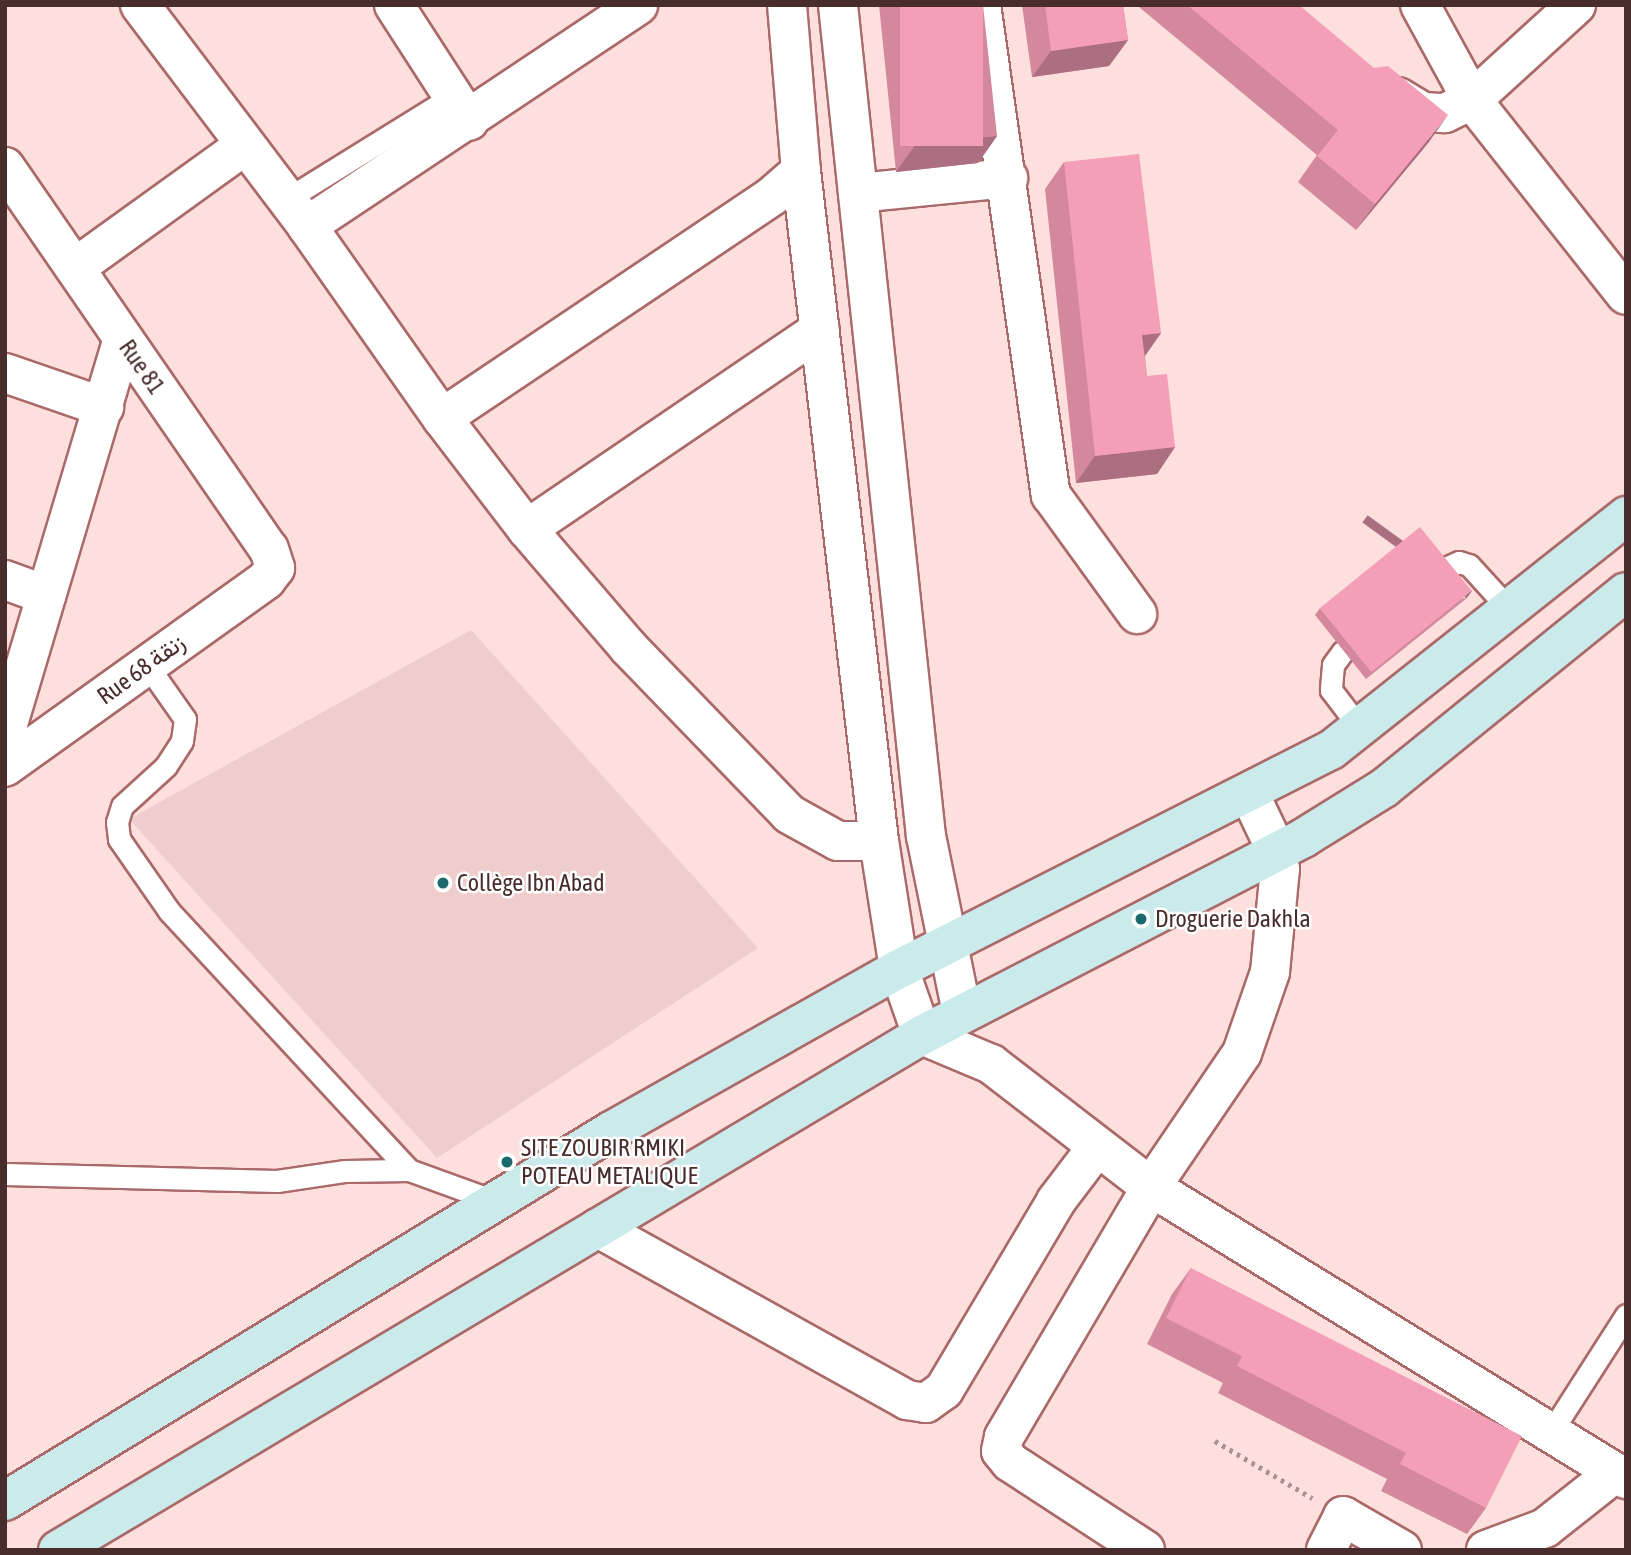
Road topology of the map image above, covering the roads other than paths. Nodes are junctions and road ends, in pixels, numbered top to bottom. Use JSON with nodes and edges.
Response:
{"nodes":[{"id":1,"x":140,"y":5,"type":"edge"},
{"id":2,"x":394,"y":5,"type":"edge"},
{"id":3,"x":638,"y":5,"type":"edge"},
{"id":4,"x":787,"y":5,"type":"edge"},
{"id":5,"x":838,"y":5,"type":"edge"},
{"id":6,"x":981,"y":5,"type":"edge"},
{"id":7,"x":1420,"y":5,"type":"edge"},
{"id":8,"x":1576,"y":5,"type":"edge"},
{"id":9,"x":1375,"y":78,"type":"edge"},
{"id":10,"x":1472,"y":100,"type":"junction"},
{"id":11,"x":461,"y":109,"type":"junction"},
{"id":12,"x":245,"y":145,"type":"junction"},
{"id":13,"x":5,"y":167,"type":"edge"},
{"id":14,"x":801,"y":171,"type":"junction"},
{"id":15,"x":1008,"y":178,"type":"junction"},
{"id":16,"x":858,"y":193,"type":"junction"},
{"id":17,"x":297,"y":212,"type":"junction"},
{"id":18,"x":76,"y":267,"type":"junction"},
{"id":19,"x":1626,"y":295,"type":"edge"},
{"id":20,"x":820,"y":330,"type":"junction"},
{"id":21,"x":122,"y":339,"type":"junction"},
{"id":22,"x":5,"y":373,"type":"edge"},
{"id":23,"x":104,"y":407,"type":"junction"},
{"id":24,"x":442,"y":418,"type":"junction"},
{"id":25,"x":1626,"y":516,"type":"edge"},
{"id":26,"x":527,"y":529,"type":"junction"},
{"id":27,"x":275,"y":568,"type":"joint"},
{"id":28,"x":1443,"y":569,"type":"edge"},
{"id":29,"x":5,"y":580,"type":"edge"},
{"id":30,"x":1626,"y":592,"type":"edge"},
{"id":31,"x":46,"y":594,"type":"junction"},
{"id":32,"x":1509,"y":609,"type":"junction"},
{"id":33,"x":1137,"y":614,"type":"dead end"},
{"id":34,"x":1343,"y":651,"type":"edge"},
{"id":35,"x":147,"y":664,"type":"junction"},
{"id":36,"x":1360,"y":727,"type":"junction"},
{"id":37,"x":5,"y":734,"type":"edge"},
{"id":38,"x":5,"y":767,"type":"edge"},
{"id":39,"x":1249,"y":793,"type":"junction"},
{"id":40,"x":879,"y":841,"type":"junction"},
{"id":41,"x":1277,"y":852,"type":"junction"},
{"id":42,"x":946,"y":946,"type":"junction"},
{"id":43,"x":899,"y":969,"type":"junction"},
{"id":44,"x":962,"y":1013,"type":"junction"},
{"id":45,"x":922,"y":1035,"type":"junction"},
{"id":46,"x":991,"y":1064,"type":"junction"},
{"id":47,"x":1097,"y":1147,"type":"junction"},
{"id":48,"x":409,"y":1170,"type":"junction"},
{"id":49,"x":5,"y":1174,"type":"edge"},
{"id":50,"x":1151,"y":1187,"type":"junction"},
{"id":51,"x":497,"y":1202,"type":"junction"},
{"id":52,"x":598,"y":1228,"type":"junction"},
{"id":53,"x":1626,"y":1315,"type":"edge"},
{"id":54,"x":1551,"y":1432,"type":"junction"},
{"id":55,"x":1621,"y":1476,"type":"edge"},
{"id":56,"x":5,"y":1501,"type":"edge"},
{"id":57,"x":58,"y":1550,"type":"edge"},
{"id":58,"x":1145,"y":1550,"type":"edge"},
{"id":59,"x":1326,"y":1550,"type":"edge"},
{"id":60,"x":1402,"y":1550,"type":"edge"},
{"id":61,"x":1486,"y":1550,"type":"edge"}],
"edges":[{"from":1,"to":12,"type":"street"},
{"from":2,"to":11,"type":"street"},
{"from":3,"to":11,"type":"street"},
{"from":4,"to":14,"type":"street"},
{"from":5,"to":16,"type":"street"},
{"from":6,"to":15,"type":"street"},
{"from":7,"to":10,"type":"street"},
{"from":8,"to":10,"type":"street"},
{"from":9,"to":10,"type":"street"},
{"from":10,"to":19,"type":"street"},
{"from":11,"to":17,"type":"street"},
{"from":12,"to":17,"type":"street"},
{"from":12,"to":18,"type":"street"},
{"from":13,"to":18,"type":"street","name":"Rue 81"},
{"from":14,"to":20,"type":"street"},
{"from":14,"to":24,"type":"street"},
{"from":15,"to":16,"type":"street"},
{"from":15,"to":33,"type":"street"},
{"from":16,"to":42,"type":"street"},
{"from":17,"to":24,"type":"street"},
{"from":18,"to":21,"type":"street","name":"Rue 81"},
{"from":20,"to":26,"type":"street"},
{"from":20,"to":40,"type":"street"},
{"from":21,"to":23,"type":"street"},
{"from":21,"to":27,"type":"street","name":"Rue 81"},
{"from":22,"to":23,"type":"street"},
{"from":23,"to":31,"type":"street"},
{"from":24,"to":26,"type":"street"},
{"from":25,"to":32,"type":"main road"},
{"from":26,"to":40,"type":"street"},
{"from":27,"to":35,"type":"street","name":"Rue 68 زنقة"},
{"from":28,"to":32,"type":"lane"},
{"from":29,"to":31,"type":"street"},
{"from":30,"to":41,"type":"main road"},
{"from":31,"to":37,"type":"street"},
{"from":32,"to":36,"type":"main road"},
{"from":34,"to":36,"type":"lane"},
{"from":35,"to":38,"type":"street","name":"Rue 68 زنقة"},
{"from":35,"to":48,"type":"lane"},
{"from":36,"to":39,"type":"main road"},
{"from":39,"to":41,"type":"street"},
{"from":39,"to":42,"type":"main road"},
{"from":40,"to":43,"type":"street"},
{"from":41,"to":44,"type":"main road"},
{"from":41,"to":50,"type":"street"},
{"from":42,"to":43,"type":"main road"},
{"from":42,"to":44,"type":"street"},
{"from":43,"to":45,"type":"street"},
{"from":43,"to":51,"type":"main road"},
{"from":44,"to":45,"type":"main road"},
{"from":44,"to":46,"type":"street"},
{"from":45,"to":46,"type":"street"},
{"from":45,"to":52,"type":"main road"},
{"from":46,"to":47,"type":"street"},
{"from":47,"to":50,"type":"street"},
{"from":47,"to":52,"type":"street"},
{"from":48,"to":49,"type":"lane"},
{"from":48,"to":51,"type":"lane"},
{"from":50,"to":54,"type":"street"},
{"from":50,"to":58,"type":"street"},
{"from":51,"to":56,"type":"main road"},
{"from":52,"to":57,"type":"main road"},
{"from":53,"to":54,"type":"lane"},
{"from":54,"to":55,"type":"street"},
{"from":55,"to":61,"type":"street"},
{"from":59,"to":60,"type":"street"}]}
